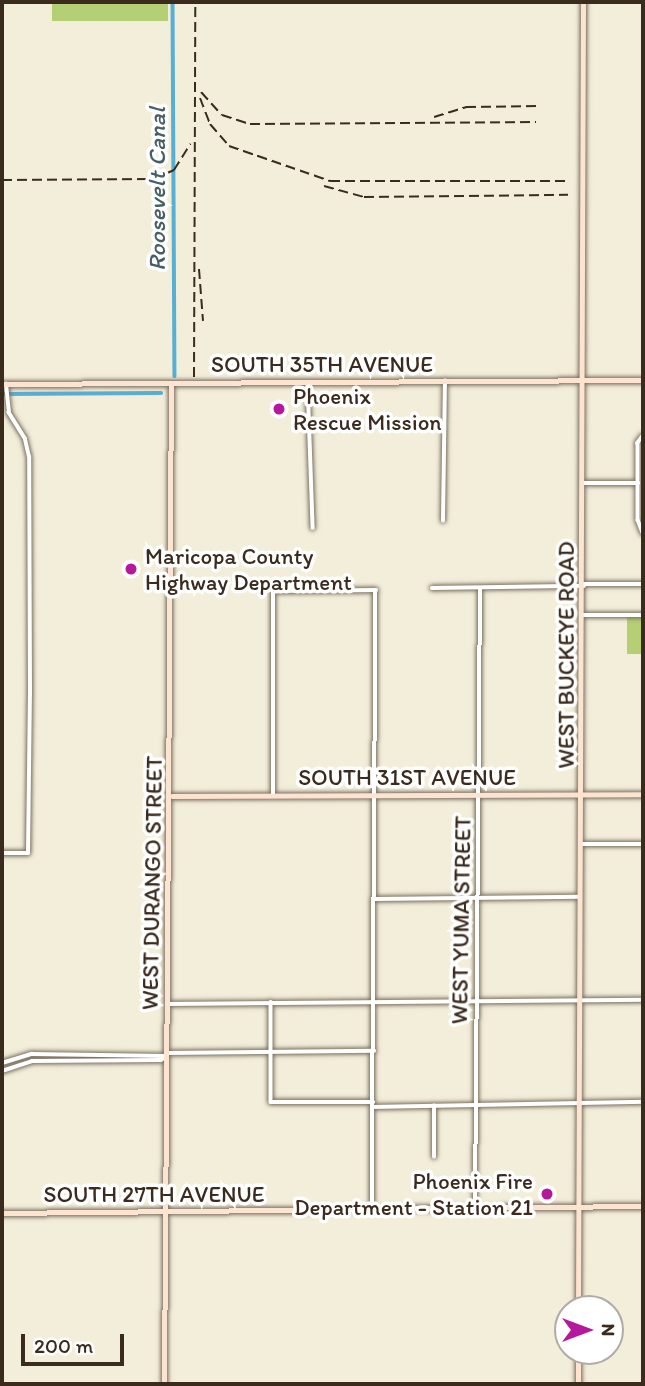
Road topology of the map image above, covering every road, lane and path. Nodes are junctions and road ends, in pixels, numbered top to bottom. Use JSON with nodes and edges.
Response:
{"nodes":[{"id":1,"x":583,"y":2,"type":"edge"},
{"id":2,"x":583,"y":379,"type":"junction"},
{"id":3,"x":643,"y":380,"type":"edge"},
{"id":4,"x":445,"y":381,"type":"junction"},
{"id":5,"x":308,"y":382,"type":"junction"},
{"id":6,"x":171,"y":383,"type":"junction"},
{"id":7,"x":5,"y":389,"type":"edge"},
{"id":8,"x":643,"y":436,"type":"edge"},
{"id":9,"x":638,"y":483,"type":"junction"},
{"id":10,"x":584,"y":484,"type":"junction"},
{"id":11,"x":443,"y":521,"type":"dead end"},
{"id":12,"x":313,"y":528,"type":"dead end"},
{"id":13,"x":643,"y":533,"type":"edge"},
{"id":14,"x":643,"y":584,"type":"edge"},
{"id":15,"x":583,"y":585,"type":"junction"},
{"id":16,"x":480,"y":587,"type":"junction"},
{"id":17,"x":432,"y":588,"type":"dead end"},
{"id":18,"x":583,"y":615,"type":"junction"},
{"id":19,"x":643,"y":615,"type":"edge"},
{"id":20,"x":376,"y":794,"type":"junction"},
{"id":21,"x":481,"y":794,"type":"junction"},
{"id":22,"x":583,"y":794,"type":"junction"},
{"id":23,"x":643,"y":794,"type":"edge"},
{"id":24,"x":172,"y":796,"type":"junction"},
{"id":25,"x":273,"y":796,"type":"junction"},
{"id":26,"x":583,"y":844,"type":"junction"},
{"id":27,"x":643,"y":844,"type":"edge"},
{"id":28,"x":2,"y":853,"type":"edge"},
{"id":29,"x":582,"y":897,"type":"junction"},
{"id":30,"x":479,"y":898,"type":"junction"},
{"id":31,"x":375,"y":899,"type":"junction"},
{"id":32,"x":643,"y":1000,"type":"edge"},
{"id":33,"x":581,"y":1001,"type":"junction"},
{"id":34,"x":271,"y":1002,"type":"junction"},
{"id":35,"x":374,"y":1002,"type":"junction"},
{"id":36,"x":478,"y":1002,"type":"junction"},
{"id":37,"x":168,"y":1004,"type":"junction"},
{"id":38,"x":374,"y":1051,"type":"junction"},
{"id":39,"x":270,"y":1052,"type":"junction"},
{"id":40,"x":167,"y":1055,"type":"junction"},
{"id":41,"x":2,"y":1063,"type":"edge"},
{"id":42,"x":2,"y":1071,"type":"edge"},
{"id":43,"x":643,"y":1102,"type":"edge"},
{"id":44,"x":373,"y":1104,"type":"junction"},
{"id":45,"x":579,"y":1104,"type":"junction"},
{"id":46,"x":477,"y":1105,"type":"junction"},
{"id":47,"x":434,"y":1106,"type":"junction"},
{"id":48,"x":433,"y":1157,"type":"dead end"},
{"id":49,"x":643,"y":1206,"type":"edge"},
{"id":50,"x":579,"y":1207,"type":"junction"},
{"id":51,"x":372,"y":1210,"type":"junction"},
{"id":52,"x":475,"y":1210,"type":"junction"},
{"id":53,"x":166,"y":1212,"type":"junction"},
{"id":54,"x":2,"y":1213,"type":"edge"},
{"id":55,"x":578,"y":1295,"type":"edge"},
{"id":56,"x":578,"y":1365,"type":"edge"},
{"id":57,"x":164,"y":1384,"type":"edge"},
{"id":58,"x":578,"y":1384,"type":"edge"}],
"edges":[{"from":1,"to":2,"type":"main road","name":"WEST BUCKEYE ROAD"},
{"from":2,"to":3,"type":"main road","name":"SOUTH 35TH AVENUE"},
{"from":2,"to":4,"type":"main road","name":"SOUTH 35TH AVENUE"},
{"from":2,"to":10,"type":"main road","name":"WEST BUCKEYE ROAD"},
{"from":4,"to":5,"type":"main road","name":"SOUTH 35TH AVENUE"},
{"from":4,"to":11,"type":"street"},
{"from":5,"to":6,"type":"main road","name":"SOUTH 35TH AVENUE"},
{"from":5,"to":12,"type":"street"},
{"from":6,"to":7,"type":"main road","name":"SOUTH 35TH AVENUE"},
{"from":6,"to":24,"type":"main road","name":"WEST DURANGO STREET"},
{"from":7,"to":28,"type":"street"},
{"from":8,"to":9,"type":"street"},
{"from":9,"to":10,"type":"street"},
{"from":9,"to":13,"type":"street"},
{"from":10,"to":15,"type":"main road","name":"WEST BUCKEYE ROAD"},
{"from":14,"to":15,"type":"street"},
{"from":15,"to":16,"type":"street"},
{"from":15,"to":18,"type":"main road","name":"WEST BUCKEYE ROAD"},
{"from":16,"to":17,"type":"street"},
{"from":16,"to":21,"type":"street","name":"WEST YUMA STREET"},
{"from":18,"to":19,"type":"street"},
{"from":18,"to":22,"type":"main road","name":"WEST BUCKEYE ROAD"},
{"from":20,"to":21,"type":"main road","name":"SOUTH 31ST AVENUE"},
{"from":20,"to":25,"type":"main road","name":"SOUTH 31ST AVENUE"},
{"from":20,"to":25,"type":"street"},
{"from":20,"to":31,"type":"street"},
{"from":21,"to":22,"type":"main road","name":"SOUTH 31ST AVENUE"},
{"from":21,"to":30,"type":"street","name":"WEST YUMA STREET"},
{"from":22,"to":23,"type":"main road","name":"SOUTH 31ST AVENUE"},
{"from":22,"to":26,"type":"main road","name":"WEST BUCKEYE ROAD"},
{"from":24,"to":25,"type":"main road","name":"SOUTH 31ST AVENUE"},
{"from":24,"to":37,"type":"main road","name":"WEST DURANGO STREET"},
{"from":26,"to":27,"type":"street"},
{"from":26,"to":29,"type":"main road","name":"WEST BUCKEYE ROAD"},
{"from":29,"to":30,"type":"street"},
{"from":29,"to":33,"type":"main road","name":"WEST BUCKEYE ROAD"},
{"from":30,"to":31,"type":"street"},
{"from":30,"to":36,"type":"street","name":"WEST YUMA STREET"},
{"from":31,"to":35,"type":"street"},
{"from":32,"to":33,"type":"street"},
{"from":33,"to":36,"type":"street"},
{"from":33,"to":45,"type":"main road","name":"WEST BUCKEYE ROAD"},
{"from":34,"to":35,"type":"street"},
{"from":34,"to":37,"type":"street"},
{"from":34,"to":39,"type":"street"},
{"from":35,"to":36,"type":"street"},
{"from":35,"to":38,"type":"street"},
{"from":36,"to":46,"type":"street","name":"WEST YUMA STREET"},
{"from":37,"to":40,"type":"main road","name":"WEST DURANGO STREET"},
{"from":38,"to":39,"type":"street"},
{"from":38,"to":44,"type":"street"},
{"from":39,"to":40,"type":"street"},
{"from":39,"to":44,"type":"street"},
{"from":40,"to":41,"type":"street"},
{"from":40,"to":42,"type":"street"},
{"from":40,"to":53,"type":"main road","name":"WEST DURANGO STREET"},
{"from":43,"to":45,"type":"street"},
{"from":44,"to":47,"type":"street"},
{"from":44,"to":51,"type":"street"},
{"from":45,"to":46,"type":"street"},
{"from":45,"to":50,"type":"main road","name":"WEST BUCKEYE ROAD"},
{"from":46,"to":47,"type":"street"},
{"from":46,"to":52,"type":"street","name":"WEST YUMA STREET"},
{"from":47,"to":48,"type":"street"},
{"from":49,"to":50,"type":"main road","name":"SOUTH 27TH AVENUE"},
{"from":50,"to":52,"type":"main road","name":"SOUTH 27TH AVENUE"},
{"from":50,"to":55,"type":"main road","name":"WEST BUCKEYE ROAD"},
{"from":51,"to":52,"type":"main road","name":"SOUTH 27TH AVENUE"},
{"from":51,"to":53,"type":"main road","name":"SOUTH 27TH AVENUE"},
{"from":53,"to":54,"type":"main road","name":"SOUTH 27TH AVENUE"},
{"from":53,"to":57,"type":"main road","name":"WEST DURANGO STREET"},
{"from":56,"to":58,"type":"main road"}]}
